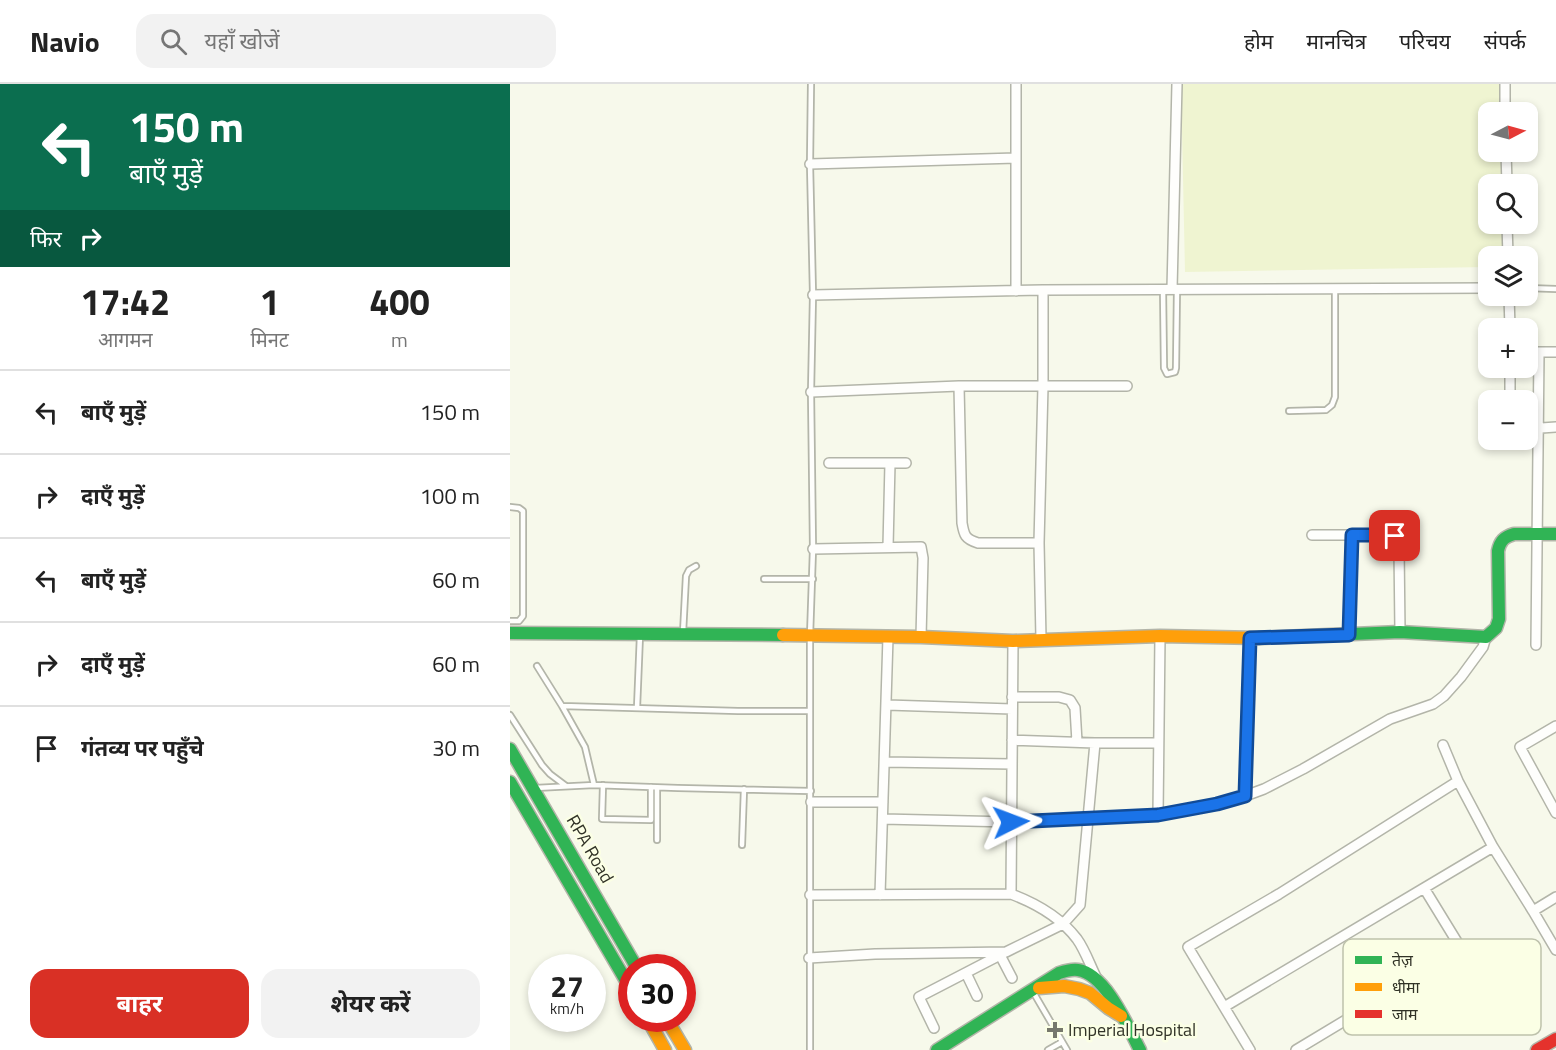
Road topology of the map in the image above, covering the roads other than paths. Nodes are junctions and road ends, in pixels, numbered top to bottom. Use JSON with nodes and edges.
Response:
{"nodes":[{"id":1,"x":812,"y":84,"type":"edge"},
{"id":2,"x":1016,"y":84,"type":"edge"},
{"id":3,"x":1177,"y":84,"type":"edge"},
{"id":4,"x":1505,"y":84,"type":"edge"},
{"id":5,"x":1505,"y":102,"type":"edge"},
{"id":6,"x":1016,"y":158,"type":"junction"},
{"id":7,"x":810,"y":164,"type":"junction"},
{"id":8,"x":1335,"y":288,"type":"junction"},
{"id":9,"x":1478,"y":288,"type":"edge"},
{"id":10,"x":1538,"y":288,"type":"edge"},
{"id":11,"x":1171,"y":289,"type":"junction"},
{"id":12,"x":1556,"y":289,"type":"edge"},
{"id":13,"x":1044,"y":290,"type":"junction"},
{"id":14,"x":1016,"y":291,"type":"junction"},
{"id":15,"x":813,"y":295,"type":"junction"},
{"id":16,"x":1539,"y":352,"type":"joint"},
{"id":17,"x":1556,"y":352,"type":"edge"},
{"id":18,"x":959,"y":386,"type":"junction"},
{"id":19,"x":1043,"y":386,"type":"junction"},
{"id":20,"x":1127,"y":386,"type":"dead end"},
{"id":21,"x":811,"y":392,"type":"junction"},
{"id":22,"x":1289,"y":411,"type":"dead end"},
{"id":23,"x":1556,"y":427,"type":"edge"},
{"id":24,"x":1539,"y":429,"type":"junction"},
{"id":25,"x":828,"y":463,"type":"dead end"},
{"id":26,"x":890,"y":463,"type":"junction"},
{"id":27,"x":906,"y":463,"type":"dead end"},
{"id":28,"x":510,"y":507,"type":"edge"},
{"id":29,"x":1536,"y":534,"type":"junction"},
{"id":30,"x":1556,"y":534,"type":"edge"},
{"id":31,"x":1312,"y":535,"type":"dead end"},
{"id":32,"x":1352,"y":535,"type":"junction"},
{"id":33,"x":1039,"y":543,"type":"junction"},
{"id":34,"x":888,"y":547,"type":"junction"},
{"id":35,"x":813,"y":549,"type":"junction"},
{"id":36,"x":696,"y":566,"type":"dead end"},
{"id":37,"x":764,"y":579,"type":"dead end"},
{"id":38,"x":813,"y":579,"type":"junction"},
{"id":39,"x":510,"y":621,"type":"edge"},
{"id":40,"x":1400,"y":632,"type":"junction"},
{"id":41,"x":510,"y":633,"type":"edge"},
{"id":42,"x":640,"y":633,"type":"junction"},
{"id":43,"x":683,"y":633,"type":"junction"},
{"id":44,"x":1349,"y":635,"type":"junction"},
{"id":45,"x":810,"y":636,"type":"junction"},
{"id":46,"x":1160,"y":636,"type":"junction"},
{"id":47,"x":888,"y":637,"type":"junction"},
{"id":48,"x":921,"y":637,"type":"junction"},
{"id":49,"x":1486,"y":637,"type":"junction"},
{"id":50,"x":1250,"y":638,"type":"junction"},
{"id":51,"x":1041,"y":639,"type":"junction"},
{"id":52,"x":1013,"y":641,"type":"junction"},
{"id":53,"x":1536,"y":645,"type":"dead end"},
{"id":54,"x":537,"y":666,"type":"dead end"},
{"id":55,"x":1012,"y":697,"type":"junction"},
{"id":56,"x":887,"y":705,"type":"junction"},
{"id":57,"x":562,"y":706,"type":"junction"},
{"id":58,"x":637,"y":708,"type":"junction"},
{"id":59,"x":1012,"y":709,"type":"junction"},
{"id":60,"x":810,"y":711,"type":"junction"},
{"id":61,"x":510,"y":715,"type":"edge"},
{"id":62,"x":1556,"y":726,"type":"edge"},
{"id":63,"x":1012,"y":740,"type":"junction"},
{"id":64,"x":1077,"y":742,"type":"junction"},
{"id":65,"x":1095,"y":743,"type":"junction"},
{"id":66,"x":1158,"y":743,"type":"junction"},
{"id":67,"x":1443,"y":745,"type":"dead end"},
{"id":68,"x":510,"y":749,"type":"edge"},
{"id":69,"x":885,"y":762,"type":"junction"},
{"id":70,"x":1012,"y":764,"type":"junction"},
{"id":71,"x":1458,"y":781,"type":"junction"},
{"id":72,"x":510,"y":782,"type":"edge"},
{"id":73,"x":594,"y":785,"type":"junction"},
{"id":74,"x":567,"y":786,"type":"junction"},
{"id":75,"x":603,"y":786,"type":"junction"},
{"id":76,"x":654,"y":787,"type":"junction"},
{"id":77,"x":534,"y":788,"type":"junction"},
{"id":78,"x":744,"y":789,"type":"junction"},
{"id":79,"x":811,"y":790,"type":"junction"},
{"id":80,"x":1245,"y":796,"type":"junction"},
{"id":81,"x":811,"y":802,"type":"junction"},
{"id":82,"x":883,"y":802,"type":"junction"},
{"id":83,"x":1556,"y":813,"type":"edge"},
{"id":84,"x":1158,"y":815,"type":"junction"},
{"id":85,"x":654,"y":819,"type":"junction"},
{"id":86,"x":883,"y":819,"type":"junction"},
{"id":87,"x":1088,"y":819,"type":"junction"},
{"id":88,"x":1011,"y":822,"type":"junction"},
{"id":89,"x":657,"y":840,"type":"dead end"},
{"id":90,"x":742,"y":845,"type":"dead end"},
{"id":91,"x":1492,"y":847,"type":"junction"},
{"id":92,"x":1424,"y":888,"type":"junction"},
{"id":93,"x":1011,"y":894,"type":"junction"},
{"id":94,"x":810,"y":895,"type":"junction"},
{"id":95,"x":880,"y":895,"type":"junction"},
{"id":96,"x":1556,"y":897,"type":"edge"},
{"id":97,"x":1533,"y":911,"type":"junction"},
{"id":98,"x":1063,"y":924,"type":"junction"},
{"id":99,"x":1455,"y":939,"type":"edge"},
{"id":100,"x":1556,"y":950,"type":"edge"},
{"id":101,"x":1003,"y":953,"type":"junction"},
{"id":102,"x":629,"y":954,"type":"edge"},
{"id":103,"x":810,"y":958,"type":"junction"},
{"id":104,"x":618,"y":968,"type":"edge"},
{"id":105,"x":966,"y":973,"type":"junction"},
{"id":106,"x":1012,"y":978,"type":"dead end"},
{"id":107,"x":1097,"y":981,"type":"junction"},
{"id":108,"x":1034,"y":989,"type":"junction"},
{"id":109,"x":978,"y":996,"type":"dead end"},
{"id":110,"x":1224,"y":1007,"type":"junction"},
{"id":111,"x":1121,"y":1016,"type":"junction"},
{"id":112,"x":1343,"y":1022,"type":"edge"},
{"id":113,"x":934,"y":1028,"type":"dead end"},
{"id":114,"x":656,"y":1032,"type":"edge"},
{"id":115,"x":674,"y":1032,"type":"edge"},
{"id":116,"x":1556,"y":1039,"type":"edge"},
{"id":117,"x":1062,"y":1042,"type":"junction"},
{"id":118,"x":682,"y":1046,"type":"edge"},
{"id":119,"x":945,"y":1048,"type":"edge"},
{"id":120,"x":1137,"y":1049,"type":"edge"},
{"id":121,"x":667,"y":1050,"type":"edge"},
{"id":122,"x":810,"y":1050,"type":"edge"},
{"id":123,"x":1048,"y":1050,"type":"edge"},
{"id":124,"x":1067,"y":1050,"type":"edge"},
{"id":125,"x":1250,"y":1050,"type":"edge"},
{"id":126,"x":1296,"y":1050,"type":"edge"},
{"id":127,"x":1537,"y":1050,"type":"edge"}],
"edges":[{"from":1,"to":7,"type":"lane"},
{"from":2,"to":6,"type":"street"},
{"from":3,"to":11,"type":"street"},
{"from":4,"to":5,"type":"street"},
{"from":6,"to":7,"type":"street"},
{"from":6,"to":14,"type":"street"},
{"from":7,"to":15,"type":"lane"},
{"from":8,"to":9,"type":"street"},
{"from":8,"to":11,"type":"street"},
{"from":8,"to":22,"type":"lane"},
{"from":10,"to":12,"type":"lane"},
{"from":11,"to":11,"type":"lane"},
{"from":11,"to":13,"type":"street"},
{"from":13,"to":14,"type":"street"},
{"from":13,"to":19,"type":"street"},
{"from":14,"to":15,"type":"street"},
{"from":15,"to":21,"type":"lane"},
{"from":16,"to":17,"type":"street"},
{"from":16,"to":24,"type":"street"},
{"from":18,"to":19,"type":"street"},
{"from":18,"to":21,"type":"street"},
{"from":18,"to":33,"type":"street"},
{"from":19,"to":20,"type":"street"},
{"from":19,"to":33,"type":"street"},
{"from":21,"to":35,"type":"lane"},
{"from":23,"to":24,"type":"street"},
{"from":24,"to":29,"type":"street"},
{"from":25,"to":26,"type":"street"},
{"from":26,"to":27,"type":"street"},
{"from":26,"to":34,"type":"street"},
{"from":28,"to":39,"type":"lane"},
{"from":29,"to":30,"type":"street"},
{"from":29,"to":49,"type":"street"},
{"from":29,"to":53,"type":"street"},
{"from":31,"to":32,"type":"street"},
{"from":32,"to":40,"type":"street"},
{"from":32,"to":44,"type":"street"},
{"from":33,"to":51,"type":"street"},
{"from":34,"to":35,"type":"street"},
{"from":34,"to":48,"type":"street"},
{"from":35,"to":38,"type":"lane"},
{"from":36,"to":43,"type":"lane"},
{"from":37,"to":38,"type":"lane"},
{"from":38,"to":45,"type":"lane"},
{"from":40,"to":44,"type":"street"},
{"from":40,"to":49,"type":"street"},
{"from":41,"to":42,"type":"street"},
{"from":42,"to":43,"type":"street"},
{"from":42,"to":58,"type":"lane"},
{"from":43,"to":45,"type":"street"},
{"from":44,"to":50,"type":"street"},
{"from":45,"to":47,"type":"street"},
{"from":45,"to":60,"type":"lane"},
{"from":46,"to":50,"type":"street"},
{"from":46,"to":51,"type":"street"},
{"from":46,"to":66,"type":"street"},
{"from":47,"to":48,"type":"street"},
{"from":47,"to":56,"type":"street"},
{"from":48,"to":52,"type":"street"},
{"from":49,"to":80,"type":"street"},
{"from":50,"to":80,"type":"street"},
{"from":51,"to":52,"type":"street"},
{"from":52,"to":55,"type":"street"},
{"from":54,"to":57,"type":"lane"},
{"from":55,"to":59,"type":"street"},
{"from":55,"to":64,"type":"street"},
{"from":56,"to":59,"type":"street"},
{"from":56,"to":69,"type":"street"},
{"from":57,"to":58,"type":"lane"},
{"from":57,"to":73,"type":"lane"},
{"from":58,"to":60,"type":"lane"},
{"from":59,"to":63,"type":"street"},
{"from":60,"to":79,"type":"lane"},
{"from":61,"to":74,"type":"lane"},
{"from":62,"to":83,"type":"street"},
{"from":63,"to":64,"type":"street"},
{"from":63,"to":70,"type":"street"},
{"from":64,"to":65,"type":"street"},
{"from":65,"to":66,"type":"street"},
{"from":65,"to":87,"type":"street"},
{"from":66,"to":84,"type":"street"},
{"from":67,"to":71,"type":"street"},
{"from":68,"to":77,"type":"street","name":"RPA Road"},
{"from":69,"to":70,"type":"street"},
{"from":69,"to":82,"type":"street"},
{"from":70,"to":88,"type":"street"},
{"from":71,"to":91,"type":"street"},
{"from":71,"to":110,"type":"street"},
{"from":72,"to":104,"type":"street"},
{"from":73,"to":74,"type":"lane"},
{"from":73,"to":75,"type":"lane"},
{"from":74,"to":77,"type":"lane"},
{"from":75,"to":76,"type":"lane"},
{"from":75,"to":85,"type":"lane"},
{"from":76,"to":78,"type":"lane"},
{"from":76,"to":85,"type":"lane"},
{"from":77,"to":102,"type":"street","name":"RPA Road"},
{"from":78,"to":79,"type":"lane"},
{"from":78,"to":90,"type":"lane"},
{"from":79,"to":81,"type":"lane"},
{"from":80,"to":84,"type":"street"},
{"from":81,"to":82,"type":"street"},
{"from":81,"to":94,"type":"lane"},
{"from":82,"to":86,"type":"street"},
{"from":84,"to":87,"type":"street"},
{"from":85,"to":89,"type":"lane"},
{"from":86,"to":88,"type":"street"},
{"from":86,"to":95,"type":"street"},
{"from":87,"to":88,"type":"street"},
{"from":87,"to":98,"type":"street"},
{"from":88,"to":93,"type":"street"},
{"from":91,"to":92,"type":"street"},
{"from":91,"to":97,"type":"street"},
{"from":92,"to":99,"type":"street"},
{"from":92,"to":110,"type":"street"},
{"from":93,"to":95,"type":"street"},
{"from":93,"to":98,"type":"street"},
{"from":94,"to":95,"type":"street"},
{"from":94,"to":103,"type":"lane"},
{"from":96,"to":97,"type":"street"},
{"from":97,"to":100,"type":"street"},
{"from":98,"to":101,"type":"street"},
{"from":98,"to":107,"type":"street"},
{"from":101,"to":103,"type":"street"},
{"from":101,"to":105,"type":"street"},
{"from":101,"to":106,"type":"street"},
{"from":103,"to":122,"type":"lane"},
{"from":105,"to":109,"type":"street"},
{"from":105,"to":113,"type":"street"},
{"from":107,"to":108,"type":"street"},
{"from":107,"to":111,"type":"street"},
{"from":108,"to":111,"type":"street"},
{"from":108,"to":117,"type":"lane"},
{"from":108,"to":119,"type":"street"},
{"from":110,"to":125,"type":"street"},
{"from":111,"to":120,"type":"street"},
{"from":112,"to":126,"type":"street"},
{"from":114,"to":121,"type":"street"},
{"from":115,"to":118,"type":"street"},
{"from":116,"to":127,"type":"street"},
{"from":117,"to":123,"type":"lane"},
{"from":117,"to":124,"type":"lane"},
{"from":118,"to":121,"type":"street"}]}
